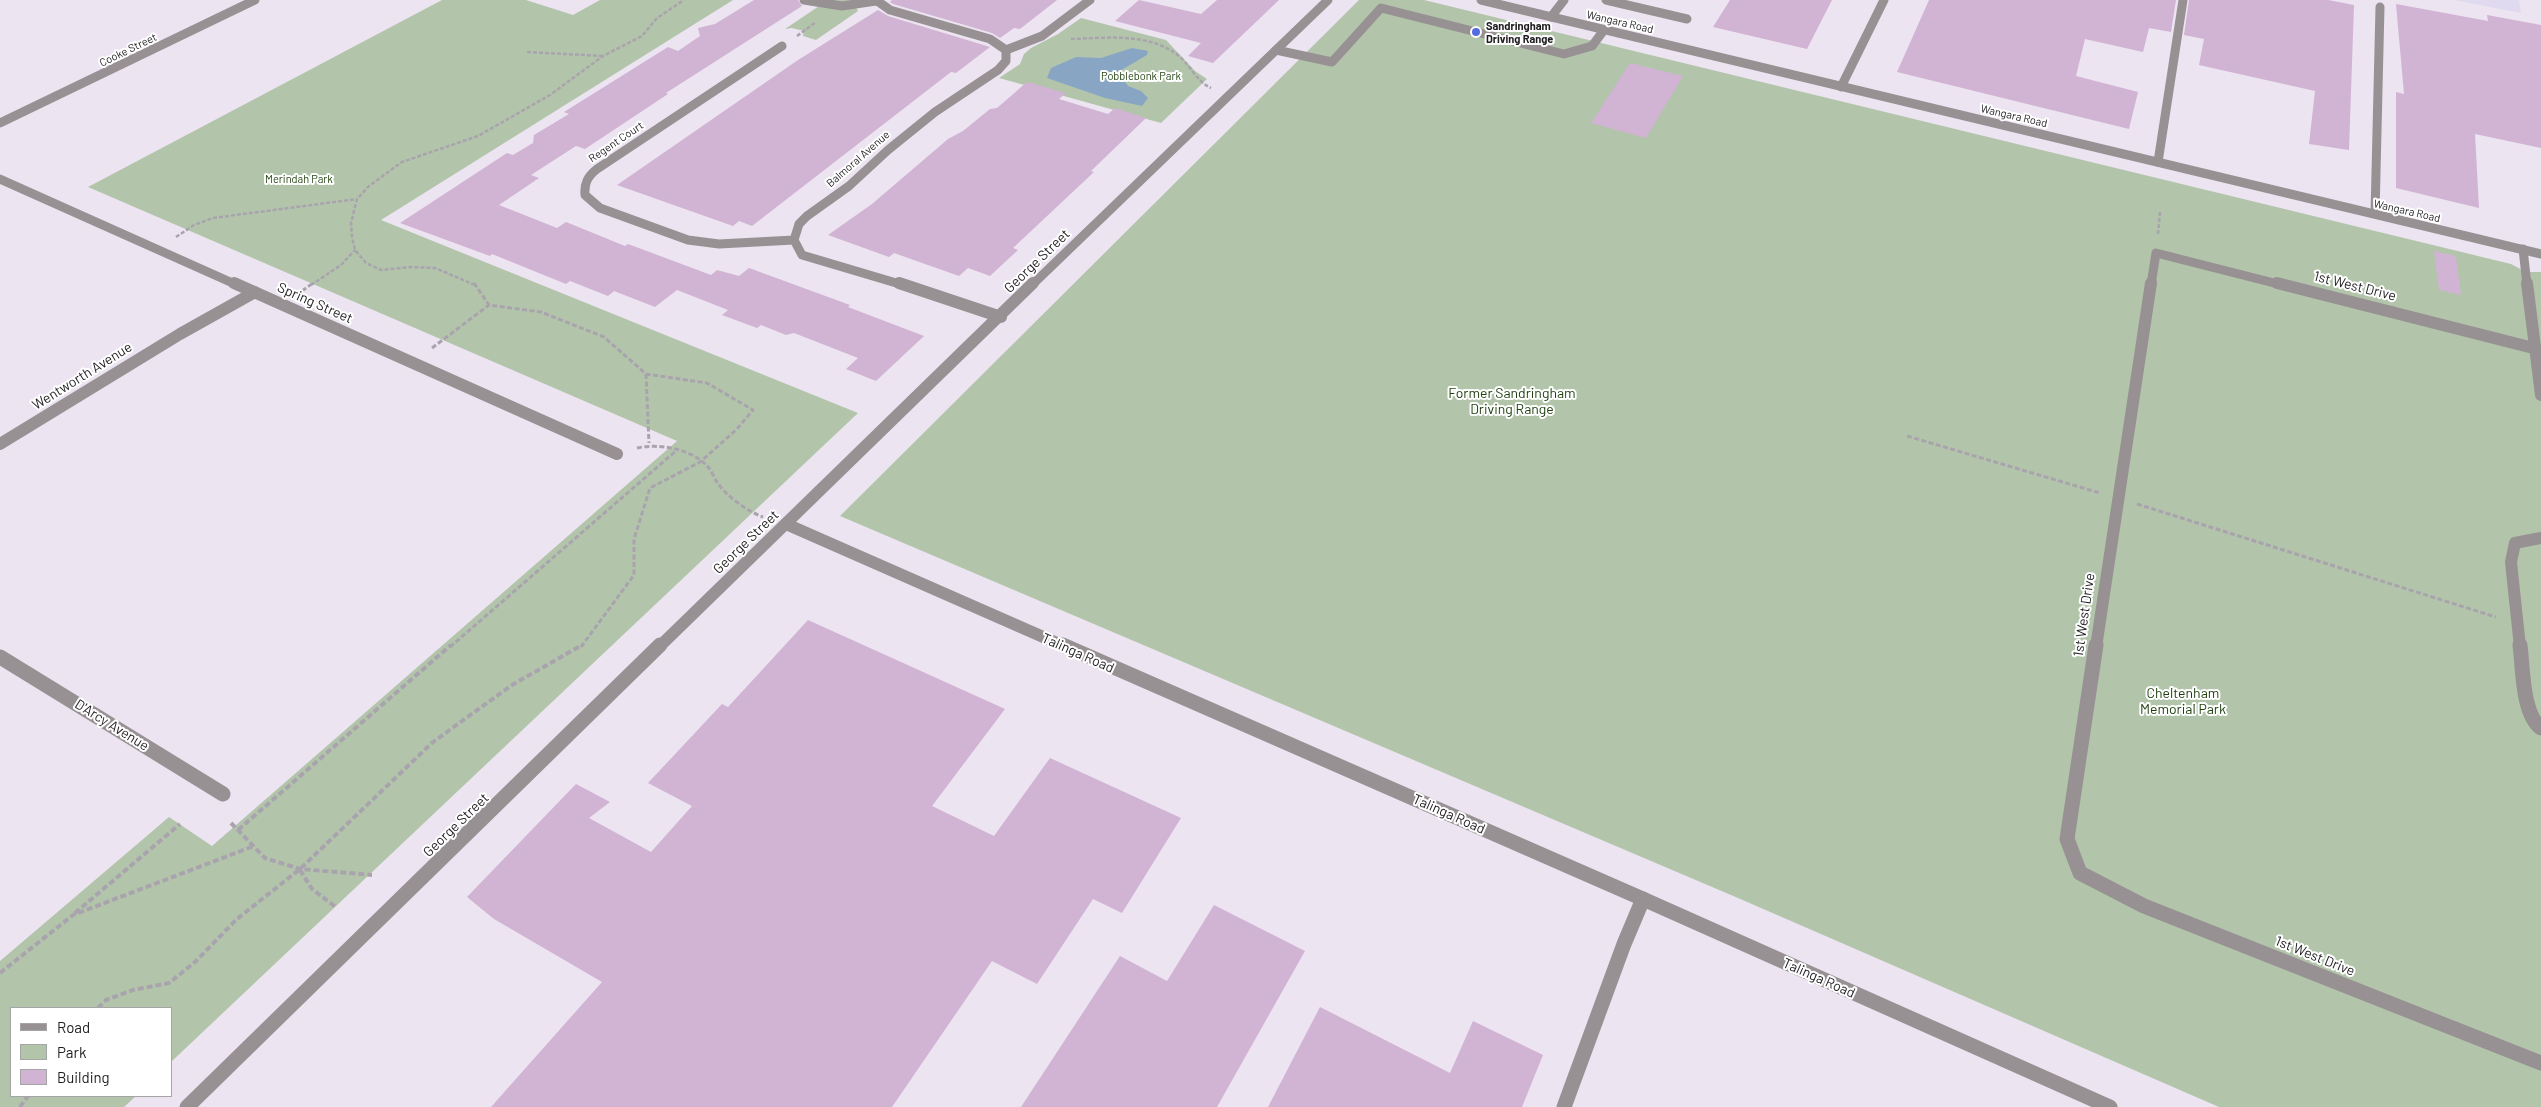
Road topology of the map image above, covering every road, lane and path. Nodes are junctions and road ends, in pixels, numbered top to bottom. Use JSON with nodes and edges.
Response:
{"nodes":[{"id":1,"x":255,"y":0,"type":"edge"},
{"id":2,"x":684,"y":0,"type":"edge"},
{"id":3,"x":804,"y":0,"type":"edge"},
{"id":4,"x":876,"y":0,"type":"edge"},
{"id":5,"x":1090,"y":0,"type":"edge"},
{"id":6,"x":1328,"y":0,"type":"edge"},
{"id":7,"x":1481,"y":0,"type":"edge"},
{"id":8,"x":1564,"y":0,"type":"edge"},
{"id":9,"x":1606,"y":0,"type":"edge"},
{"id":10,"x":1884,"y":0,"type":"edge"},
{"id":11,"x":2183,"y":0,"type":"edge"},
{"id":12,"x":842,"y":6,"type":"junction"},
{"id":13,"x":2380,"y":7,"type":"dead end"},
{"id":14,"x":1551,"y":17,"type":"junction"},
{"id":15,"x":1687,"y":19,"type":"dead end"},
{"id":16,"x":1604,"y":30,"type":"junction"},
{"id":17,"x":1042,"y":36,"type":"junction"},
{"id":18,"x":782,"y":46,"type":"joint"},
{"id":19,"x":1006,"y":50,"type":"junction"},
{"id":20,"x":1276,"y":50,"type":"junction"},
{"id":21,"x":527,"y":52,"type":"dead end"},
{"id":22,"x":603,"y":56,"type":"junction"},
{"id":23,"x":1841,"y":87,"type":"junction"},
{"id":24,"x":1230,"y":94,"type":"junction"},
{"id":25,"x":0,"y":124,"type":"edge"},
{"id":26,"x":2158,"y":162,"type":"junction"},
{"id":27,"x":0,"y":179,"type":"edge"},
{"id":28,"x":357,"y":199,"type":"junction"},
{"id":29,"x":2375,"y":214,"type":"junction"},
{"id":30,"x":794,"y":240,"type":"junction"},
{"id":31,"x":157,"y":249,"type":"junction"},
{"id":32,"x":355,"y":250,"type":"junction"},
{"id":33,"x":2523,"y":250,"type":"junction"},
{"id":34,"x":2541,"y":254,"type":"edge"},
{"id":35,"x":250,"y":290,"type":"junction"},
{"id":36,"x":280,"y":304,"type":"junction"},
{"id":37,"x":489,"y":305,"type":"junction"},
{"id":38,"x":1001,"y":317,"type":"junction"},
{"id":39,"x":2538,"y":349,"type":"edge"},
{"id":40,"x":412,"y":363,"type":"junction"},
{"id":41,"x":646,"y":374,"type":"junction"},
{"id":42,"x":2541,"y":395,"type":"edge"},
{"id":43,"x":1907,"y":436,"type":"dead end"},
{"id":44,"x":650,"y":443,"type":"junction"},
{"id":45,"x":0,"y":444,"type":"edge"},
{"id":46,"x":677,"y":450,"type":"junction"},
{"id":47,"x":617,"y":454,"type":"joint"},
{"id":48,"x":700,"y":462,"type":"junction"},
{"id":49,"x":2118,"y":498,"type":"junction"},
{"id":50,"x":786,"y":524,"type":"junction"},
{"id":51,"x":2541,"y":538,"type":"edge"},
{"id":52,"x":2518,"y":624,"type":"junction"},
{"id":53,"x":0,"y":657,"type":"edge"},
{"id":54,"x":2541,"y":728,"type":"edge"},
{"id":55,"x":223,"y":794,"type":"dead end"},
{"id":56,"x":231,"y":823,"type":"dead end"},
{"id":57,"x":180,"y":824,"type":"dead end"},
{"id":58,"x":238,"y":830,"type":"junction"},
{"id":59,"x":254,"y":846,"type":"junction"},
{"id":60,"x":300,"y":870,"type":"junction"},
{"id":61,"x":372,"y":875,"type":"dead end"},
{"id":62,"x":1644,"y":899,"type":"junction"},
{"id":63,"x":338,"y":908,"type":"dead end"},
{"id":64,"x":73,"y":915,"type":"junction"},
{"id":65,"x":0,"y":973,"type":"edge"},
{"id":66,"x":99,"y":1007,"type":"edge"},
{"id":67,"x":2541,"y":1063,"type":"edge"},
{"id":68,"x":187,"y":1107,"type":"edge"},
{"id":69,"x":1564,"y":1107,"type":"edge"},
{"id":70,"x":2110,"y":1107,"type":"edge"}],
"edges":[{"from":1,"to":25,"type":"street","name":"Cooke Street"},
{"from":2,"to":22,"type":"path"},
{"from":3,"to":12,"type":"street"},
{"from":4,"to":12,"type":"street"},
{"from":4,"to":19,"type":"street"},
{"from":5,"to":17,"type":"street"},
{"from":6,"to":20,"type":"street","name":"George Street"},
{"from":7,"to":14,"type":"street","name":"Wangara Road"},
{"from":8,"to":14,"type":"street"},
{"from":9,"to":15,"type":"street"},
{"from":10,"to":23,"type":"street"},
{"from":11,"to":26,"type":"street"},
{"from":12,"to":18,"type":"path"},
{"from":13,"to":29,"type":"street"},
{"from":14,"to":16,"type":"street","name":"Wangara Road"},
{"from":16,"to":20,"type":"street"},
{"from":16,"to":23,"type":"street","name":"Wangara Road"},
{"from":17,"to":19,"type":"street"},
{"from":17,"to":24,"type":"path"},
{"from":18,"to":30,"type":"street","name":"Regent Court"},
{"from":19,"to":30,"type":"street","name":"Balmoral Avenue"},
{"from":20,"to":24,"type":"street","name":"George Street"},
{"from":21,"to":22,"type":"path"},
{"from":22,"to":28,"type":"path"},
{"from":23,"to":26,"type":"street","name":"Wangara Road"},
{"from":24,"to":38,"type":"street","name":"George Street"},
{"from":26,"to":29,"type":"street","name":"Wangara Road"},
{"from":27,"to":31,"type":"street","name":"Spring Street"},
{"from":28,"to":31,"type":"path"},
{"from":28,"to":32,"type":"path"},
{"from":29,"to":33,"type":"street","name":"Wangara Road"},
{"from":30,"to":38,"type":"street"},
{"from":31,"to":35,"type":"street","name":"Spring Street"},
{"from":32,"to":36,"type":"path"},
{"from":32,"to":37,"type":"path"},
{"from":33,"to":34,"type":"street","name":"Wangara Road"},
{"from":33,"to":39,"type":"street"},
{"from":35,"to":36,"type":"street","name":"Spring Street"},
{"from":35,"to":45,"type":"street","name":"Wentworth Avenue"},
{"from":36,"to":40,"type":"street","name":"Spring Street"},
{"from":37,"to":40,"type":"path"},
{"from":37,"to":41,"type":"path"},
{"from":38,"to":50,"type":"street","name":"George Street"},
{"from":39,"to":42,"type":"street"},
{"from":39,"to":49,"type":"street","name":"1st West Drive"},
{"from":40,"to":47,"type":"street","name":"Spring Street"},
{"from":41,"to":44,"type":"path"},
{"from":41,"to":48,"type":"path"},
{"from":43,"to":49,"type":"path"},
{"from":44,"to":46,"type":"path"},
{"from":44,"to":47,"type":"path"},
{"from":46,"to":48,"type":"path"},
{"from":46,"to":58,"type":"path"},
{"from":48,"to":50,"type":"path"},
{"from":48,"to":60,"type":"path"},
{"from":49,"to":52,"type":"path"},
{"from":49,"to":67,"type":"street","name":"1st West Drive"},
{"from":50,"to":62,"type":"street","name":"Talinga Road"},
{"from":50,"to":68,"type":"street","name":"George Street"},
{"from":51,"to":52,"type":"street"},
{"from":52,"to":54,"type":"street"},
{"from":53,"to":55,"type":"street","name":"D'Arcy Avenue"},
{"from":56,"to":58,"type":"path"},
{"from":57,"to":64,"type":"path"},
{"from":58,"to":59,"type":"path"},
{"from":59,"to":60,"type":"path"},
{"from":59,"to":64,"type":"path"},
{"from":60,"to":61,"type":"path"},
{"from":60,"to":63,"type":"path"},
{"from":60,"to":66,"type":"path"},
{"from":62,"to":69,"type":"street"},
{"from":62,"to":70,"type":"street","name":"Talinga Road"},
{"from":64,"to":65,"type":"path"}]}
